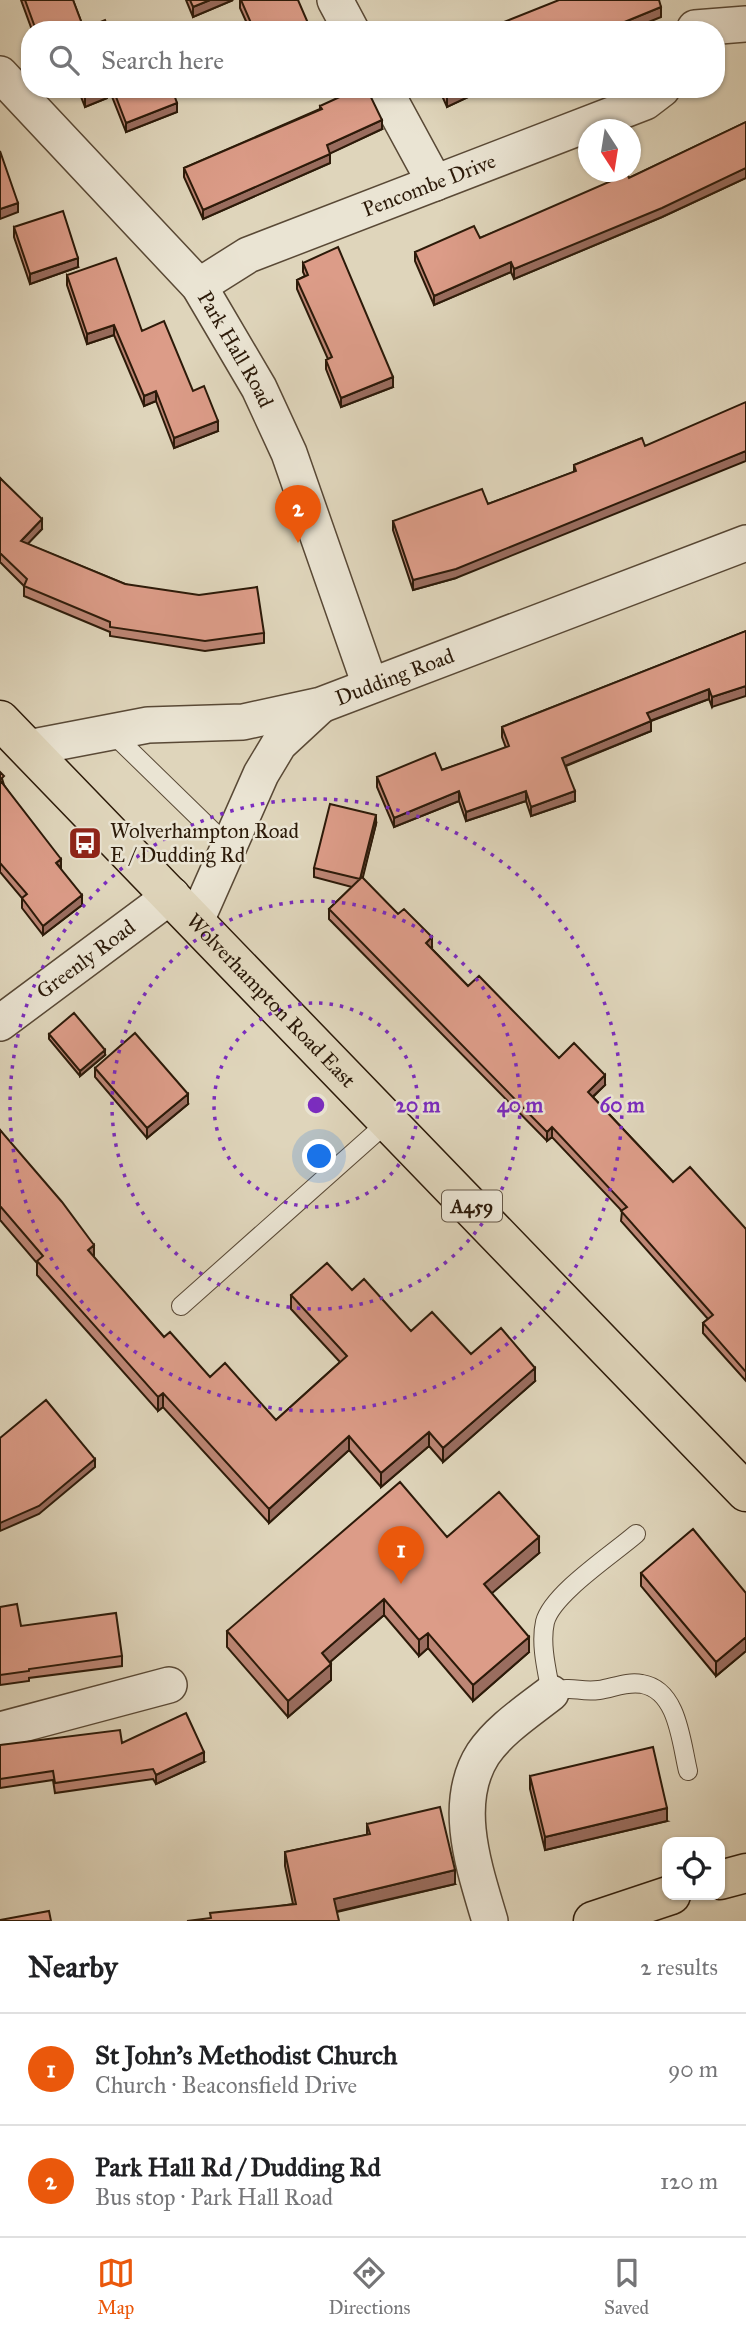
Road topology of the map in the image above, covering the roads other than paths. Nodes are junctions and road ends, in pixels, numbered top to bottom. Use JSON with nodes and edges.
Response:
{"nodes":[{"id":1,"x":335,"y":0,"type":"edge"},
{"id":2,"x":695,"y":19,"type":"edge"},
{"id":3,"x":346,"y":21,"type":"edge"},
{"id":4,"x":715,"y":21,"type":"edge"},
{"id":5,"x":725,"y":22,"type":"edge"},
{"id":6,"x":746,"y":24,"type":"edge"},
{"id":7,"x":0,"y":74,"type":"edge"},
{"id":8,"x":21,"y":96,"type":"edge"},
{"id":9,"x":23,"y":98,"type":"edge"},
{"id":10,"x":389,"y":98,"type":"edge"},
{"id":11,"x":650,"y":98,"type":"edge"},
{"id":12,"x":435,"y":183,"type":"junction"},
{"id":13,"x":199,"y":286,"type":"junction"},
{"id":14,"x":746,"y":543,"type":"edge"},
{"id":15,"x":370,"y":685,"type":"junction"},
{"id":16,"x":321,"y":705,"type":"junction"},
{"id":17,"x":0,"y":720,"type":"edge"},
{"id":18,"x":111,"y":732,"type":"junction"},
{"id":19,"x":28,"y":748,"type":"junction"},
{"id":20,"x":228,"y":846,"type":"junction"},
{"id":21,"x":184,"y":908,"type":"junction"},
{"id":22,"x":0,"y":1023,"type":"edge"},
{"id":23,"x":390,"y":1120,"type":"junction"},
{"id":24,"x":181,"y":1306,"type":"dead end"},
{"id":25,"x":746,"y":1492,"type":"edge"},
{"id":26,"x":636,"y":1535,"type":"dead end"},
{"id":27,"x":169,"y":1685,"type":"dead end"},
{"id":28,"x":551,"y":1693,"type":"junction"},
{"id":29,"x":0,"y":1730,"type":"edge"},
{"id":30,"x":688,"y":1771,"type":"dead end"},
{"id":31,"x":746,"y":1873,"type":"edge"},
{"id":32,"x":725,"y":1879,"type":"edge"},
{"id":33,"x":662,"y":1898,"type":"edge"},
{"id":34,"x":490,"y":1921,"type":"edge"},
{"id":35,"x":593,"y":1921,"type":"edge"}],
"edges":[{"from":1,"to":3,"type":"street"},
{"from":2,"to":4,"type":"street"},
{"from":5,"to":6,"type":"street"},
{"from":7,"to":8,"type":"street","name":"Park Hall Road"},
{"from":9,"to":13,"type":"street","name":"Park Hall Road"},
{"from":10,"to":12,"type":"street"},
{"from":11,"to":12,"type":"street","name":"Pencombe Drive"},
{"from":12,"to":13,"type":"street","name":"Pencombe Drive"},
{"from":13,"to":15,"type":"street","name":"Park Hall Road"},
{"from":14,"to":15,"type":"street","name":"Dudding Road"},
{"from":15,"to":16,"type":"street","name":"Dudding Road"},
{"from":16,"to":18,"type":"street","name":"Dudding Road"},
{"from":16,"to":20,"type":"street"},
{"from":17,"to":19,"type":"main road","name":"Wolverhampton Road East","number":"A459"},
{"from":18,"to":19,"type":"street","name":"Dudding Road"},
{"from":18,"to":20,"type":"lane"},
{"from":19,"to":21,"type":"main road","name":"Wolverhampton Road East","number":"A459"},
{"from":20,"to":21,"type":"street"},
{"from":21,"to":22,"type":"street","name":"Greenly Road"},
{"from":21,"to":23,"type":"main road","name":"Wolverhampton Road East","number":"A459"},
{"from":23,"to":24,"type":"lane"},
{"from":23,"to":25,"type":"main road","name":"Wolverhampton Road East","number":"A459"},
{"from":26,"to":28,"type":"lane"},
{"from":27,"to":29,"type":"street"},
{"from":28,"to":30,"type":"lane"},
{"from":28,"to":34,"type":"street"},
{"from":31,"to":32,"type":"main road"},
{"from":33,"to":35,"type":"main road"}]}
